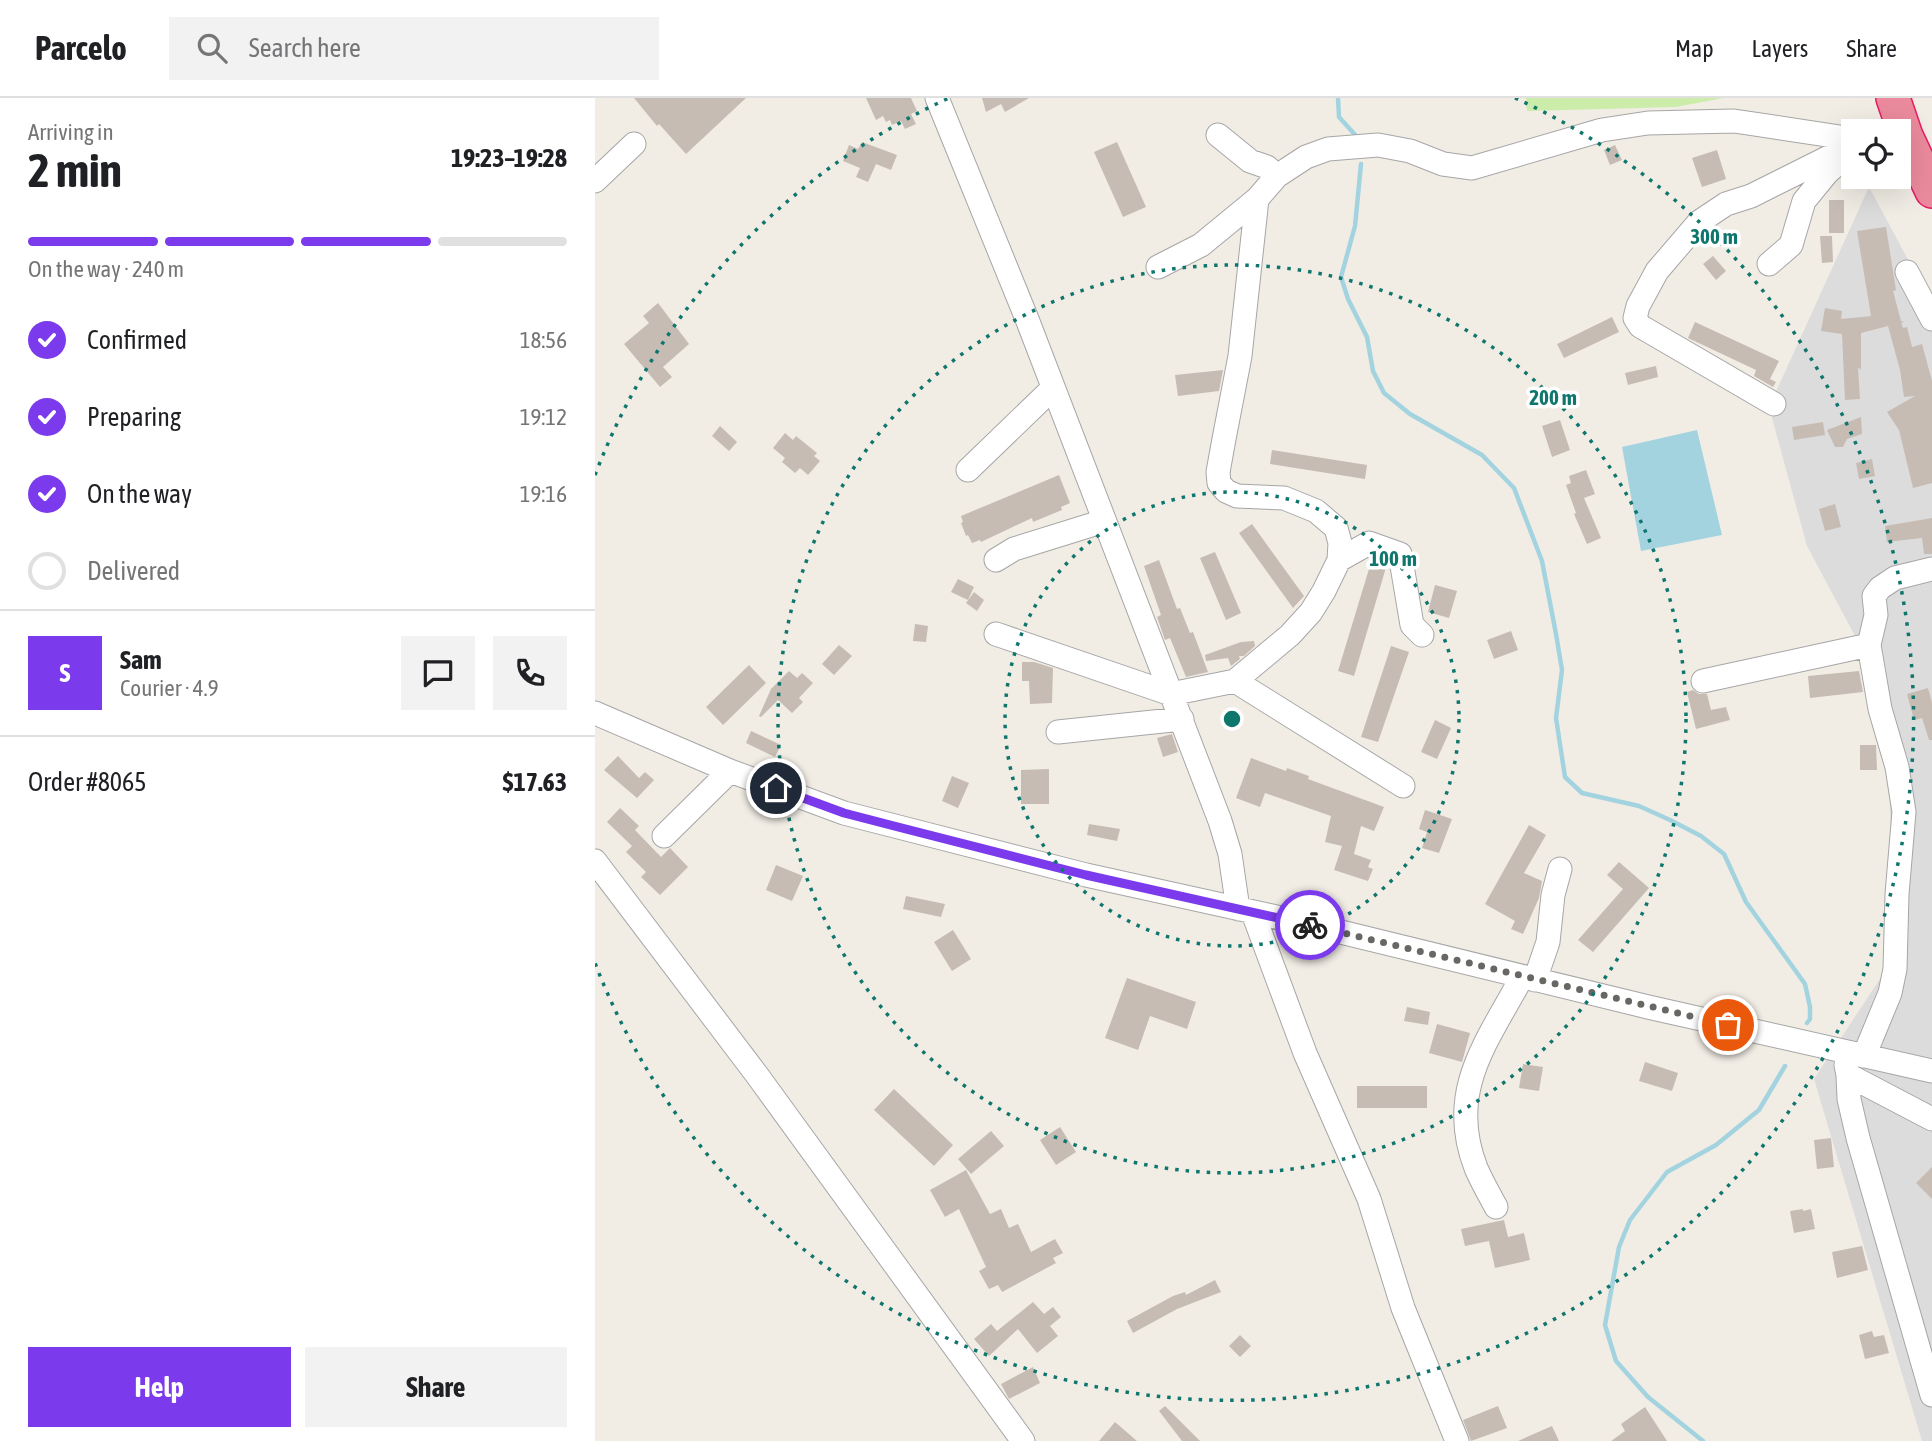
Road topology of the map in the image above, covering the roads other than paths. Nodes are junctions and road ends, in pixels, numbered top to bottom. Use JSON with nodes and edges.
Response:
{"nodes":[{"id":1,"x":937,"y":98,"type":"edge"},
{"id":2,"x":1893,"y":98,"type":"edge"},
{"id":3,"x":1899,"y":119,"type":"edge"},
{"id":4,"x":1218,"y":135,"type":"dead end"},
{"id":5,"x":1841,"y":137,"type":"edge"},
{"id":6,"x":634,"y":144,"type":"dead end"},
{"id":7,"x":1911,"y":151,"type":"edge"},
{"id":8,"x":1841,"y":154,"type":"edge"},
{"id":9,"x":1841,"y":160,"type":"edge"},
{"id":10,"x":1277,"y":176,"type":"junction"},
{"id":11,"x":595,"y":181,"type":"edge"},
{"id":12,"x":1932,"y":191,"type":"edge"},
{"id":13,"x":1257,"y":199,"type":"junction"},
{"id":14,"x":1769,"y":264,"type":"dead end"},
{"id":15,"x":1158,"y":267,"type":"dead end"},
{"id":16,"x":1907,"y":272,"type":"dead end"},
{"id":17,"x":1932,"y":319,"type":"edge"},
{"id":18,"x":1053,"y":388,"type":"junction"},
{"id":19,"x":1774,"y":404,"type":"dead end"},
{"id":20,"x":968,"y":470,"type":"dead end"},
{"id":21,"x":1104,"y":521,"type":"junction"},
{"id":22,"x":996,"y":560,"type":"dead end"},
{"id":23,"x":1339,"y":560,"type":"junction"},
{"id":24,"x":1932,"y":569,"type":"edge"},
{"id":25,"x":996,"y":634,"type":"dead end"},
{"id":26,"x":1422,"y":635,"type":"dead end"},
{"id":27,"x":1869,"y":645,"type":"junction"},
{"id":28,"x":1235,"y":681,"type":"junction"},
{"id":29,"x":1703,"y":681,"type":"dead end"},
{"id":30,"x":1171,"y":694,"type":"junction"},
{"id":31,"x":595,"y":713,"type":"edge"},
{"id":32,"x":1182,"y":719,"type":"junction"},
{"id":33,"x":1058,"y":732,"type":"dead end"},
{"id":34,"x":730,"y":771,"type":"junction"},
{"id":35,"x":1403,"y":786,"type":"dead end"},
{"id":36,"x":664,"y":836,"type":"dead end"},
{"id":37,"x":595,"y":861,"type":"edge"},
{"id":38,"x":1560,"y":869,"type":"dead end"},
{"id":39,"x":1245,"y":911,"type":"junction"},
{"id":40,"x":1528,"y":979,"type":"junction"},
{"id":41,"x":1854,"y":1053,"type":"junction"},
{"id":42,"x":1932,"y":1071,"type":"edge"},
{"id":43,"x":1848,"y":1075,"type":"junction"},
{"id":44,"x":1932,"y":1119,"type":"edge"},
{"id":45,"x":1496,"y":1207,"type":"dead end"},
{"id":46,"x":1932,"y":1395,"type":"edge"},
{"id":47,"x":1023,"y":1441,"type":"edge"},
{"id":48,"x":1457,"y":1441,"type":"edge"}],
"edges":[{"from":1,"to":18,"type":"street"},
{"from":2,"to":3,"type":"highway"},
{"from":4,"to":10,"type":"street"},
{"from":5,"to":10,"type":"street"},
{"from":6,"to":11,"type":"street"},
{"from":7,"to":12,"type":"highway"},
{"from":8,"to":19,"type":"street"},
{"from":9,"to":14,"type":"street"},
{"from":10,"to":13,"type":"street"},
{"from":13,"to":15,"type":"street"},
{"from":13,"to":23,"type":"street"},
{"from":16,"to":17,"type":"street"},
{"from":18,"to":20,"type":"street"},
{"from":18,"to":21,"type":"street"},
{"from":21,"to":22,"type":"street"},
{"from":21,"to":30,"type":"street"},
{"from":23,"to":26,"type":"street"},
{"from":23,"to":28,"type":"street"},
{"from":24,"to":27,"type":"street"},
{"from":25,"to":30,"type":"street"},
{"from":27,"to":29,"type":"street"},
{"from":27,"to":41,"type":"street"},
{"from":28,"to":30,"type":"street"},
{"from":28,"to":35,"type":"street"},
{"from":30,"to":32,"type":"street"},
{"from":31,"to":34,"type":"street"},
{"from":32,"to":33,"type":"street"},
{"from":32,"to":39,"type":"street"},
{"from":34,"to":36,"type":"street"},
{"from":34,"to":39,"type":"street"},
{"from":37,"to":47,"type":"street"},
{"from":38,"to":40,"type":"street"},
{"from":39,"to":40,"type":"street"},
{"from":39,"to":48,"type":"street"},
{"from":40,"to":41,"type":"street"},
{"from":40,"to":45,"type":"street"},
{"from":41,"to":42,"type":"street"},
{"from":41,"to":43,"type":"street"},
{"from":43,"to":44,"type":"street"},
{"from":43,"to":46,"type":"street"}]}
